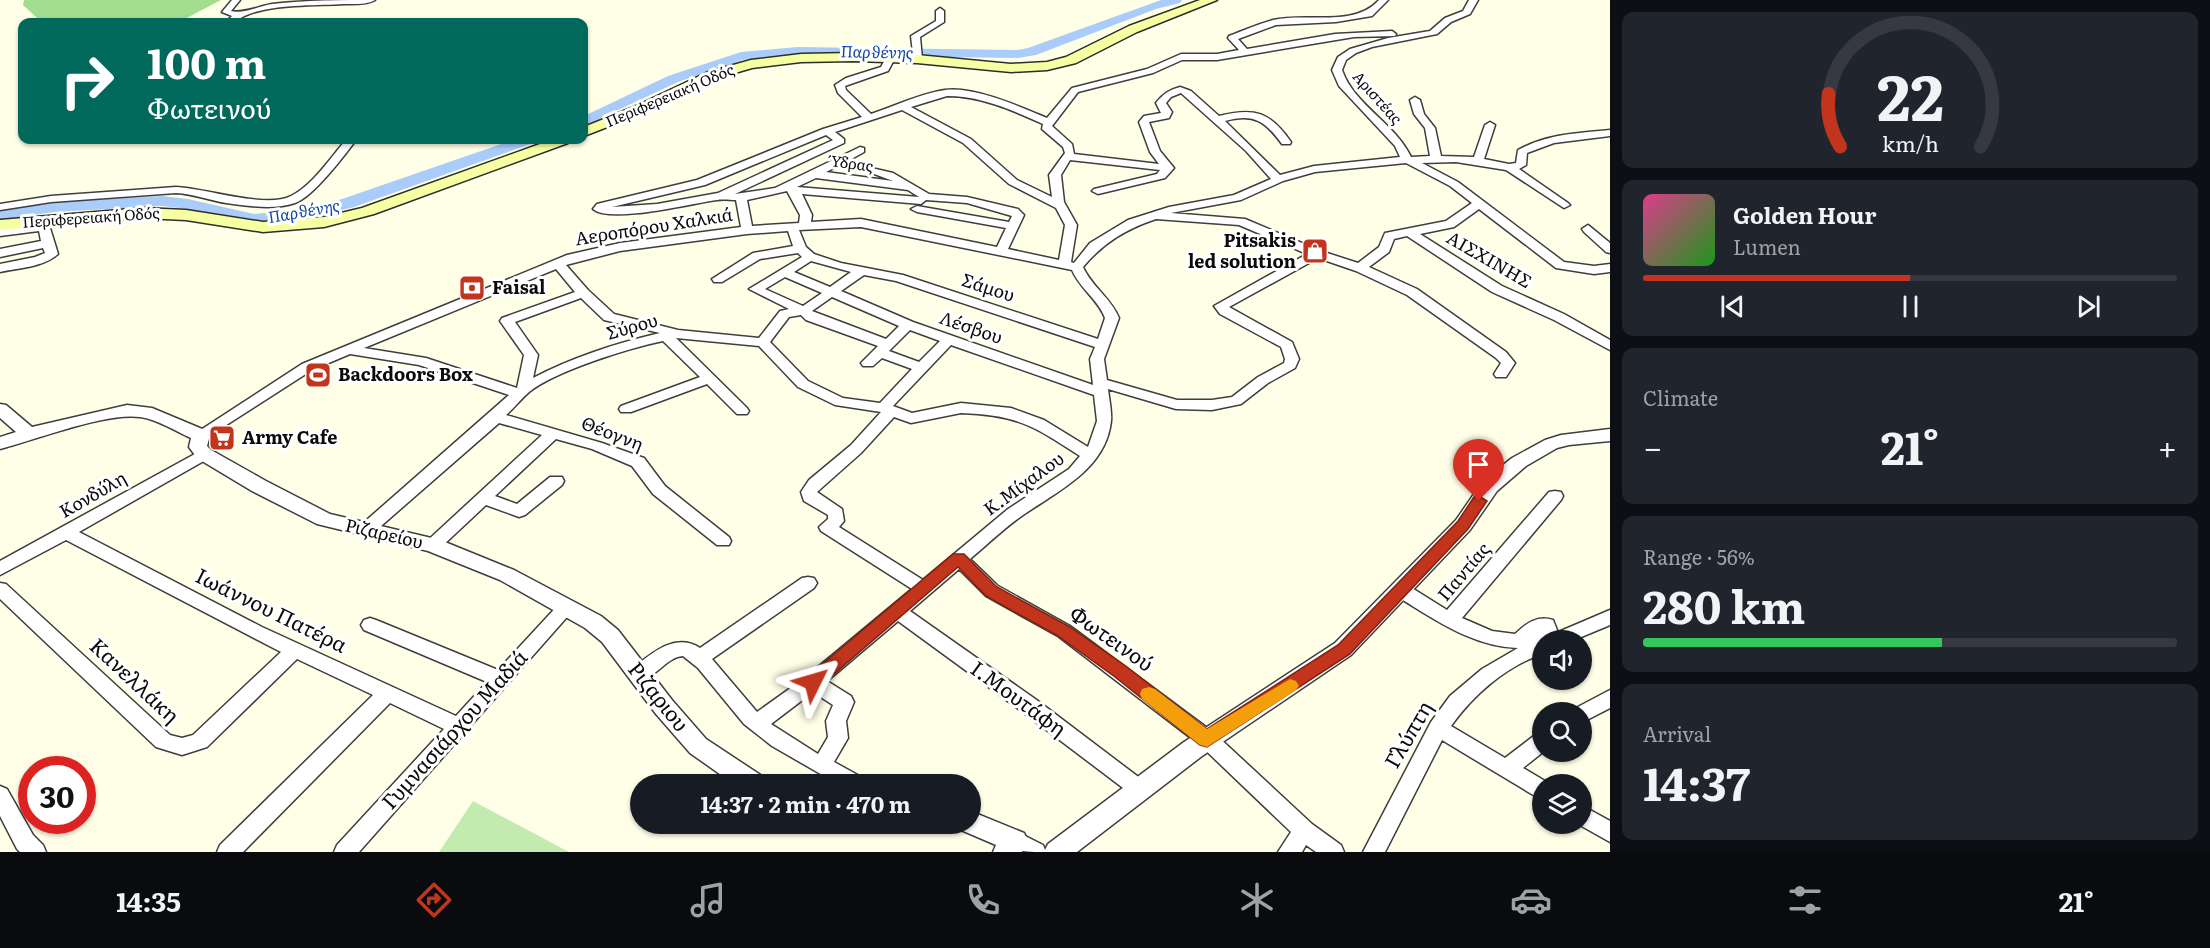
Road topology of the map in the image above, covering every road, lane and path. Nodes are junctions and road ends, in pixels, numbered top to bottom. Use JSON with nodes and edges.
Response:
{"nodes":[{"id":1,"x":236,"y":0,"type":"edge"},
{"id":2,"x":371,"y":0,"type":"edge"},
{"id":3,"x":1211,"y":0,"type":"edge"},
{"id":4,"x":1384,"y":0,"type":"edge"},
{"id":5,"x":1474,"y":0,"type":"edge"},
{"id":6,"x":940,"y":11,"type":"dead end"},
{"id":7,"x":237,"y":15,"type":"junction"},
{"id":8,"x":234,"y":18,"type":"edge"},
{"id":9,"x":1407,"y":36,"type":"junction"},
{"id":10,"x":1245,"y":52,"type":"junction"},
{"id":11,"x":917,"y":55,"type":"junction"},
{"id":12,"x":890,"y":58,"type":"junction"},
{"id":13,"x":1415,"y":100,"type":"dead end"},
{"id":14,"x":900,"y":106,"type":"junction"},
{"id":15,"x":868,"y":117,"type":"junction"},
{"id":16,"x":1219,"y":119,"type":"junction"},
{"id":17,"x":1047,"y":122,"type":"junction"},
{"id":18,"x":1490,"y":125,"type":"dead end"},
{"id":19,"x":588,"y":130,"type":"edge"},
{"id":20,"x":1610,"y":133,"type":"edge"},
{"id":21,"x":832,"y":134,"type":"junction"},
{"id":22,"x":1286,"y":142,"type":"dead end"},
{"id":23,"x":347,"y":144,"type":"edge"},
{"id":24,"x":552,"y":144,"type":"edge"},
{"id":25,"x":860,"y":150,"type":"dead end"},
{"id":26,"x":1069,"y":157,"type":"junction"},
{"id":27,"x":1436,"y":159,"type":"junction"},
{"id":28,"x":1407,"y":160,"type":"junction"},
{"id":29,"x":1478,"y":160,"type":"junction"},
{"id":30,"x":833,"y":163,"type":"junction"},
{"id":31,"x":1509,"y":167,"type":"junction"},
{"id":32,"x":1169,"y":168,"type":"junction"},
{"id":33,"x":813,"y":174,"type":"junction"},
{"id":34,"x":1279,"y":179,"type":"junction"},
{"id":35,"x":791,"y":188,"type":"junction"},
{"id":36,"x":911,"y":188,"type":"junction"},
{"id":37,"x":1098,"y":190,"type":"dead end"},
{"id":38,"x":721,"y":196,"type":"junction"},
{"id":39,"x":741,"y":198,"type":"junction"},
{"id":40,"x":921,"y":202,"type":"junction"},
{"id":41,"x":1479,"y":203,"type":"junction"},
{"id":42,"x":1564,"y":205,"type":"dead end"},
{"id":43,"x":1060,"y":206,"type":"junction"},
{"id":44,"x":0,"y":207,"type":"edge"},
{"id":45,"x":1151,"y":216,"type":"junction"},
{"id":46,"x":0,"y":225,"type":"edge"},
{"id":47,"x":1013,"y":226,"type":"junction"},
{"id":48,"x":799,"y":228,"type":"junction"},
{"id":49,"x":1588,"y":229,"type":"dead end"},
{"id":50,"x":747,"y":230,"type":"junction"},
{"id":51,"x":0,"y":232,"type":"edge"},
{"id":52,"x":1409,"y":232,"type":"junction"},
{"id":53,"x":903,"y":233,"type":"junction"},
{"id":54,"x":47,"y":243,"type":"junction"},
{"id":55,"x":1610,"y":249,"type":"edge"},
{"id":56,"x":1001,"y":251,"type":"junction"},
{"id":57,"x":805,"y":253,"type":"junction"},
{"id":58,"x":0,"y":254,"type":"edge"},
{"id":59,"x":1317,"y":254,"type":"junction"},
{"id":60,"x":558,"y":263,"type":"junction"},
{"id":61,"x":1071,"y":266,"type":"junction"},
{"id":62,"x":0,"y":268,"type":"edge"},
{"id":63,"x":1360,"y":268,"type":"junction"},
{"id":64,"x":1610,"y":268,"type":"edge"},
{"id":65,"x":863,"y":270,"type":"junction"},
{"id":66,"x":784,"y":272,"type":"junction"},
{"id":67,"x":718,"y":279,"type":"dead end"},
{"id":68,"x":583,"y":292,"type":"junction"},
{"id":69,"x":832,"y":292,"type":"junction"},
{"id":70,"x":804,"y":311,"type":"junction"},
{"id":71,"x":908,"y":325,"type":"junction"},
{"id":72,"x":682,"y":333,"type":"junction"},
{"id":73,"x":666,"y":336,"type":"junction"},
{"id":74,"x":948,"y":340,"type":"junction"},
{"id":75,"x":763,"y":342,"type":"junction"},
{"id":76,"x":1100,"y":344,"type":"junction"},
{"id":77,"x":1610,"y":346,"type":"edge"},
{"id":78,"x":883,"y":348,"type":"junction"},
{"id":79,"x":348,"y":350,"type":"junction"},
{"id":80,"x":868,"y":363,"type":"dead end"},
{"id":81,"x":921,"y":368,"type":"junction"},
{"id":82,"x":1501,"y":374,"type":"dead end"},
{"id":83,"x":708,"y":379,"type":"junction"},
{"id":84,"x":1101,"y":388,"type":"junction"},
{"id":85,"x":522,"y":392,"type":"junction"},
{"id":86,"x":0,"y":409,"type":"edge"},
{"id":87,"x":626,"y":409,"type":"dead end"},
{"id":88,"x":887,"y":410,"type":"junction"},
{"id":89,"x":742,"y":411,"type":"dead end"},
{"id":90,"x":496,"y":417,"type":"junction"},
{"id":91,"x":28,"y":433,"type":"junction"},
{"id":92,"x":553,"y":433,"type":"junction"},
{"id":93,"x":1610,"y":435,"type":"edge"},
{"id":94,"x":0,"y":443,"type":"edge"},
{"id":95,"x":202,"y":445,"type":"junction"},
{"id":96,"x":1090,"y":455,"type":"junction"},
{"id":97,"x":556,"y":481,"type":"dead end"},
{"id":98,"x":1555,"y":496,"type":"dead end"},
{"id":99,"x":484,"y":498,"type":"junction"},
{"id":100,"x":367,"y":528,"type":"junction"},
{"id":101,"x":67,"y":532,"type":"junction"},
{"id":102,"x":723,"y":541,"type":"dead end"},
{"id":103,"x":433,"y":545,"type":"junction"},
{"id":104,"x":958,"y":558,"type":"junction"},
{"id":105,"x":0,"y":569,"type":"edge"},
{"id":106,"x":808,"y":583,"type":"dead end"},
{"id":107,"x":922,"y":588,"type":"junction"},
{"id":108,"x":0,"y":589,"type":"edge"},
{"id":109,"x":1401,"y":590,"type":"junction"},
{"id":110,"x":566,"y":608,"type":"junction"},
{"id":111,"x":897,"y":611,"type":"junction"},
{"id":112,"x":1610,"y":617,"type":"edge"},
{"id":113,"x":1450,"y":619,"type":"junction"},
{"id":114,"x":370,"y":625,"type":"dead end"},
{"id":115,"x":1548,"y":630,"type":"edge"},
{"id":116,"x":1580,"y":630,"type":"edge"},
{"id":117,"x":295,"y":650,"type":"junction"},
{"id":118,"x":1532,"y":651,"type":"edge"},
{"id":119,"x":700,"y":658,"type":"junction"},
{"id":120,"x":639,"y":674,"type":"junction"},
{"id":121,"x":500,"y":679,"type":"junction"},
{"id":122,"x":813,"y":682,"type":"junction"},
{"id":123,"x":387,"y":694,"type":"junction"},
{"id":124,"x":1610,"y":698,"type":"edge"},
{"id":125,"x":1592,"y":709,"type":"edge"},
{"id":126,"x":756,"y":724,"type":"junction"},
{"id":127,"x":457,"y":726,"type":"junction"},
{"id":128,"x":1438,"y":728,"type":"junction"},
{"id":129,"x":1207,"y":739,"type":"junction"},
{"id":130,"x":1532,"y":748,"type":"edge"},
{"id":131,"x":822,"y":765,"type":"junction"},
{"id":132,"x":1506,"y":768,"type":"junction"},
{"id":133,"x":739,"y":774,"type":"edge"},
{"id":134,"x":838,"y":774,"type":"edge"},
{"id":135,"x":1532,"y":784,"type":"edge"},
{"id":136,"x":1138,"y":788,"type":"junction"},
{"id":137,"x":0,"y":795,"type":"edge"},
{"id":138,"x":1592,"y":821,"type":"edge"},
{"id":139,"x":981,"y":828,"type":"edge"},
{"id":140,"x":1304,"y":831,"type":"junction"},
{"id":141,"x":1610,"y":832,"type":"edge"},
{"id":142,"x":1019,"y":848,"type":"edge"},
{"id":143,"x":35,"y":852,"type":"edge"},
{"id":144,"x":228,"y":852,"type":"edge"},
{"id":145,"x":345,"y":852,"type":"edge"},
{"id":146,"x":1057,"y":852,"type":"edge"},
{"id":147,"x":1289,"y":852,"type":"edge"},
{"id":148,"x":1333,"y":852,"type":"edge"},
{"id":149,"x":1374,"y":852,"type":"edge"}],
"edges":[{"from":1,"to":7,"type":"street"},
{"from":2,"to":7,"type":"street"},
{"from":3,"to":11,"type":"main road","name":"Περιφερειακή Οδός"},
{"from":4,"to":10,"type":"street"},
{"from":5,"to":9,"type":"street","name":"Αριστέας"},
{"from":6,"to":11,"type":"street"},
{"from":7,"to":8,"type":"street"},
{"from":9,"to":10,"type":"street"},
{"from":9,"to":28,"type":"street","name":"Αριστέας"},
{"from":10,"to":17,"type":"street"},
{"from":11,"to":12,"type":"main road","name":"Περιφερειακή Οδός"},
{"from":12,"to":15,"type":"street"},
{"from":12,"to":19,"type":"main road","name":"Περιφερειακή Οδός"},
{"from":13,"to":27,"type":"street"},
{"from":14,"to":15,"type":"street"},
{"from":14,"to":17,"type":"street"},
{"from":14,"to":43,"type":"street"},
{"from":15,"to":21,"type":"street"},
{"from":16,"to":22,"type":"street"},
{"from":16,"to":32,"type":"street"},
{"from":16,"to":34,"type":"street"},
{"from":17,"to":26,"type":"street"},
{"from":18,"to":29,"type":"street"},
{"from":20,"to":31,"type":"street"},
{"from":21,"to":38,"type":"street"},
{"from":21,"to":38,"type":"street"},
{"from":23,"to":44,"type":"street"},
{"from":24,"to":46,"type":"main road","name":"Περιφερειακή Οδός"},
{"from":25,"to":30,"type":"street"},
{"from":26,"to":32,"type":"street"},
{"from":26,"to":43,"type":"street"},
{"from":27,"to":28,"type":"street"},
{"from":27,"to":29,"type":"street"},
{"from":28,"to":34,"type":"street"},
{"from":28,"to":41,"type":"street"},
{"from":29,"to":31,"type":"street"},
{"from":30,"to":33,"type":"street"},
{"from":30,"to":36,"type":"street"},
{"from":31,"to":42,"type":"street"},
{"from":32,"to":37,"type":"street"},
{"from":33,"to":35,"type":"street","name":"Ύδρας"},
{"from":33,"to":36,"type":"street","name":"Ύδρας"},
{"from":34,"to":45,"type":"street"},
{"from":35,"to":39,"type":"street","name":"Ύδρας"},
{"from":35,"to":40,"type":"street"},
{"from":35,"to":48,"type":"street"},
{"from":36,"to":40,"type":"street","name":"Ύδρας"},
{"from":38,"to":39,"type":"street","name":"Ύδρας"},
{"from":39,"to":50,"type":"street"},
{"from":40,"to":47,"type":"street","name":"Ύδρας"},
{"from":40,"to":47,"type":"street","name":"Ύδρας"},
{"from":40,"to":53,"type":"street"},
{"from":41,"to":52,"type":"street"},
{"from":41,"to":64,"type":"street"},
{"from":43,"to":61,"type":"street"},
{"from":45,"to":59,"type":"street"},
{"from":45,"to":61,"type":"street"},
{"from":47,"to":56,"type":"street"},
{"from":48,"to":50,"type":"street","name":"Αεροπόρου Χαλκιά"},
{"from":48,"to":53,"type":"street","name":"Αεροπόρου Χαλκιά"},
{"from":48,"to":57,"type":"street"},
{"from":49,"to":55,"type":"street"},
{"from":50,"to":60,"type":"street","name":"Αεροπόρου Χαλκιά"},
{"from":51,"to":54,"type":"street"},
{"from":52,"to":63,"type":"street"},
{"from":52,"to":77,"type":"street","name":"ΑΙΣΧΙΝΗΣ"},
{"from":53,"to":56,"type":"street","name":"Αεροπόρου Χαλκιά"},
{"from":54,"to":58,"type":"street"},
{"from":54,"to":62,"type":"street"},
{"from":56,"to":61,"type":"street","name":"Αεροπόρου Χαλκιά"},
{"from":57,"to":65,"type":"street","name":"Σάμου"},
{"from":57,"to":66,"type":"street"},
{"from":57,"to":67,"type":"street"},
{"from":59,"to":63,"type":"street"},
{"from":59,"to":84,"type":"street","name":"Λέσβου"},
{"from":60,"to":68,"type":"street"},
{"from":60,"to":79,"type":"street","name":"Αεροπόρου Χαλκιά"},
{"from":61,"to":76,"type":"street","name":"Κ.Μίχαλου"},
{"from":63,"to":82,"type":"street"},
{"from":65,"to":69,"type":"street"},
{"from":65,"to":76,"type":"street","name":"Σάμου"},
{"from":66,"to":69,"type":"street","name":"Λέσβου"},
{"from":66,"to":70,"type":"street"},
{"from":68,"to":72,"type":"street"},
{"from":68,"to":85,"type":"street"},
{"from":69,"to":70,"type":"street"},
{"from":69,"to":71,"type":"street","name":"Λέσβου"},
{"from":70,"to":75,"type":"street"},
{"from":70,"to":78,"type":"street"},
{"from":71,"to":74,"type":"street","name":"Λέσβου"},
{"from":71,"to":78,"type":"street"},
{"from":72,"to":73,"type":"street","name":"Σύρου"},
{"from":72,"to":75,"type":"street","name":"Σύρου"},
{"from":73,"to":83,"type":"street"},
{"from":73,"to":85,"type":"street","name":"Σύρου"},
{"from":74,"to":81,"type":"street"},
{"from":74,"to":84,"type":"street","name":"Λέσβου"},
{"from":75,"to":88,"type":"street"},
{"from":76,"to":84,"type":"street","name":"Κ.Μίχαλου"},
{"from":78,"to":80,"type":"street"},
{"from":78,"to":81,"type":"street"},
{"from":79,"to":85,"type":"street"},
{"from":79,"to":95,"type":"street","name":"Αεροπόρου Χαλκιά"},
{"from":81,"to":88,"type":"street"},
{"from":83,"to":87,"type":"street"},
{"from":83,"to":89,"type":"street"},
{"from":84,"to":96,"type":"street","name":"Κ.Μίχαλου"},
{"from":85,"to":90,"type":"street","name":"Σύρου"},
{"from":86,"to":91,"type":"street"},
{"from":88,"to":96,"type":"street"},
{"from":88,"to":107,"type":"street"},
{"from":90,"to":92,"type":"street","name":"Θέογνη"},
{"from":90,"to":100,"type":"street","name":"Σύρου"},
{"from":91,"to":94,"type":"street","name":"Ριζαρείου"},
{"from":91,"to":95,"type":"street","name":"Ριζαρείου"},
{"from":92,"to":99,"type":"street"},
{"from":92,"to":102,"type":"street","name":"Θέογνη"},
{"from":93,"to":109,"type":"street"},
{"from":95,"to":100,"type":"street","name":"Ριζαρείου"},
{"from":95,"to":101,"type":"street","name":"Κονδύλη"},
{"from":96,"to":104,"type":"street","name":"Κ.Μίχαλου"},
{"from":97,"to":99,"type":"street"},
{"from":98,"to":113,"type":"street","name":"Παντίας"},
{"from":99,"to":103,"type":"street"},
{"from":100,"to":103,"type":"street","name":"Ριζαρείου"},
{"from":101,"to":105,"type":"street","name":"Κονδύλη"},
{"from":101,"to":117,"type":"street","name":"Ιωάννου Πατέρα"},
{"from":103,"to":110,"type":"street","name":"Ριζαρείου"},
{"from":104,"to":107,"type":"street","name":"Κ.Μίχαλου"},
{"from":104,"to":129,"type":"street","name":"Φωτεινού"},
{"from":106,"to":119,"type":"street"},
{"from":107,"to":111,"type":"street","name":"Κ.Μίχαλου"},
{"from":108,"to":117,"type":"street","name":"Κανελλάκη"},
{"from":109,"to":113,"type":"street"},
{"from":109,"to":129,"type":"street"},
{"from":110,"to":120,"type":"street","name":"Ριζαριου"},
{"from":110,"to":121,"type":"street","name":"Γυμνασιάρχου Μαδιά"},
{"from":111,"to":122,"type":"street","name":"Κ.Μίχαλου"},
{"from":111,"to":136,"type":"street","name":"Ι.Μουτάφη"},
{"from":112,"to":116,"type":"street"},
{"from":113,"to":115,"type":"street","name":"Γλύπτη"},
{"from":114,"to":121,"type":"street"},
{"from":117,"to":123,"type":"street","name":"Ιωάννου Πατέρα"},
{"from":118,"to":128,"type":"street","name":"Γλύπτη"},
{"from":119,"to":120,"type":"street"},
{"from":119,"to":126,"type":"street"},
{"from":120,"to":133,"type":"street","name":"Ριζαριου"},
{"from":121,"to":127,"type":"street","name":"Γυμνασιάρχου Μαδιά"},
{"from":122,"to":126,"type":"street","name":"Κ.Μίχαλου"},
{"from":122,"to":131,"type":"street"},
{"from":123,"to":127,"type":"street","name":"Ιωάννου Πατέρα"},
{"from":123,"to":144,"type":"street"},
{"from":124,"to":125,"type":"street"},
{"from":126,"to":131,"type":"street"},
{"from":127,"to":145,"type":"street","name":"Γυμνασιάρχου Μαδιά"},
{"from":128,"to":132,"type":"street"},
{"from":128,"to":149,"type":"street","name":"Γλύπτη"},
{"from":129,"to":136,"type":"street"},
{"from":129,"to":140,"type":"street","name":"Φωτεινού"},
{"from":130,"to":132,"type":"street"},
{"from":131,"to":134,"type":"street"},
{"from":132,"to":135,"type":"street"},
{"from":136,"to":146,"type":"street"},
{"from":137,"to":143,"type":"street"},
{"from":138,"to":141,"type":"street"},
{"from":139,"to":142,"type":"street"},
{"from":140,"to":147,"type":"street"},
{"from":140,"to":148,"type":"street","name":"Φωτεινού"}]}
